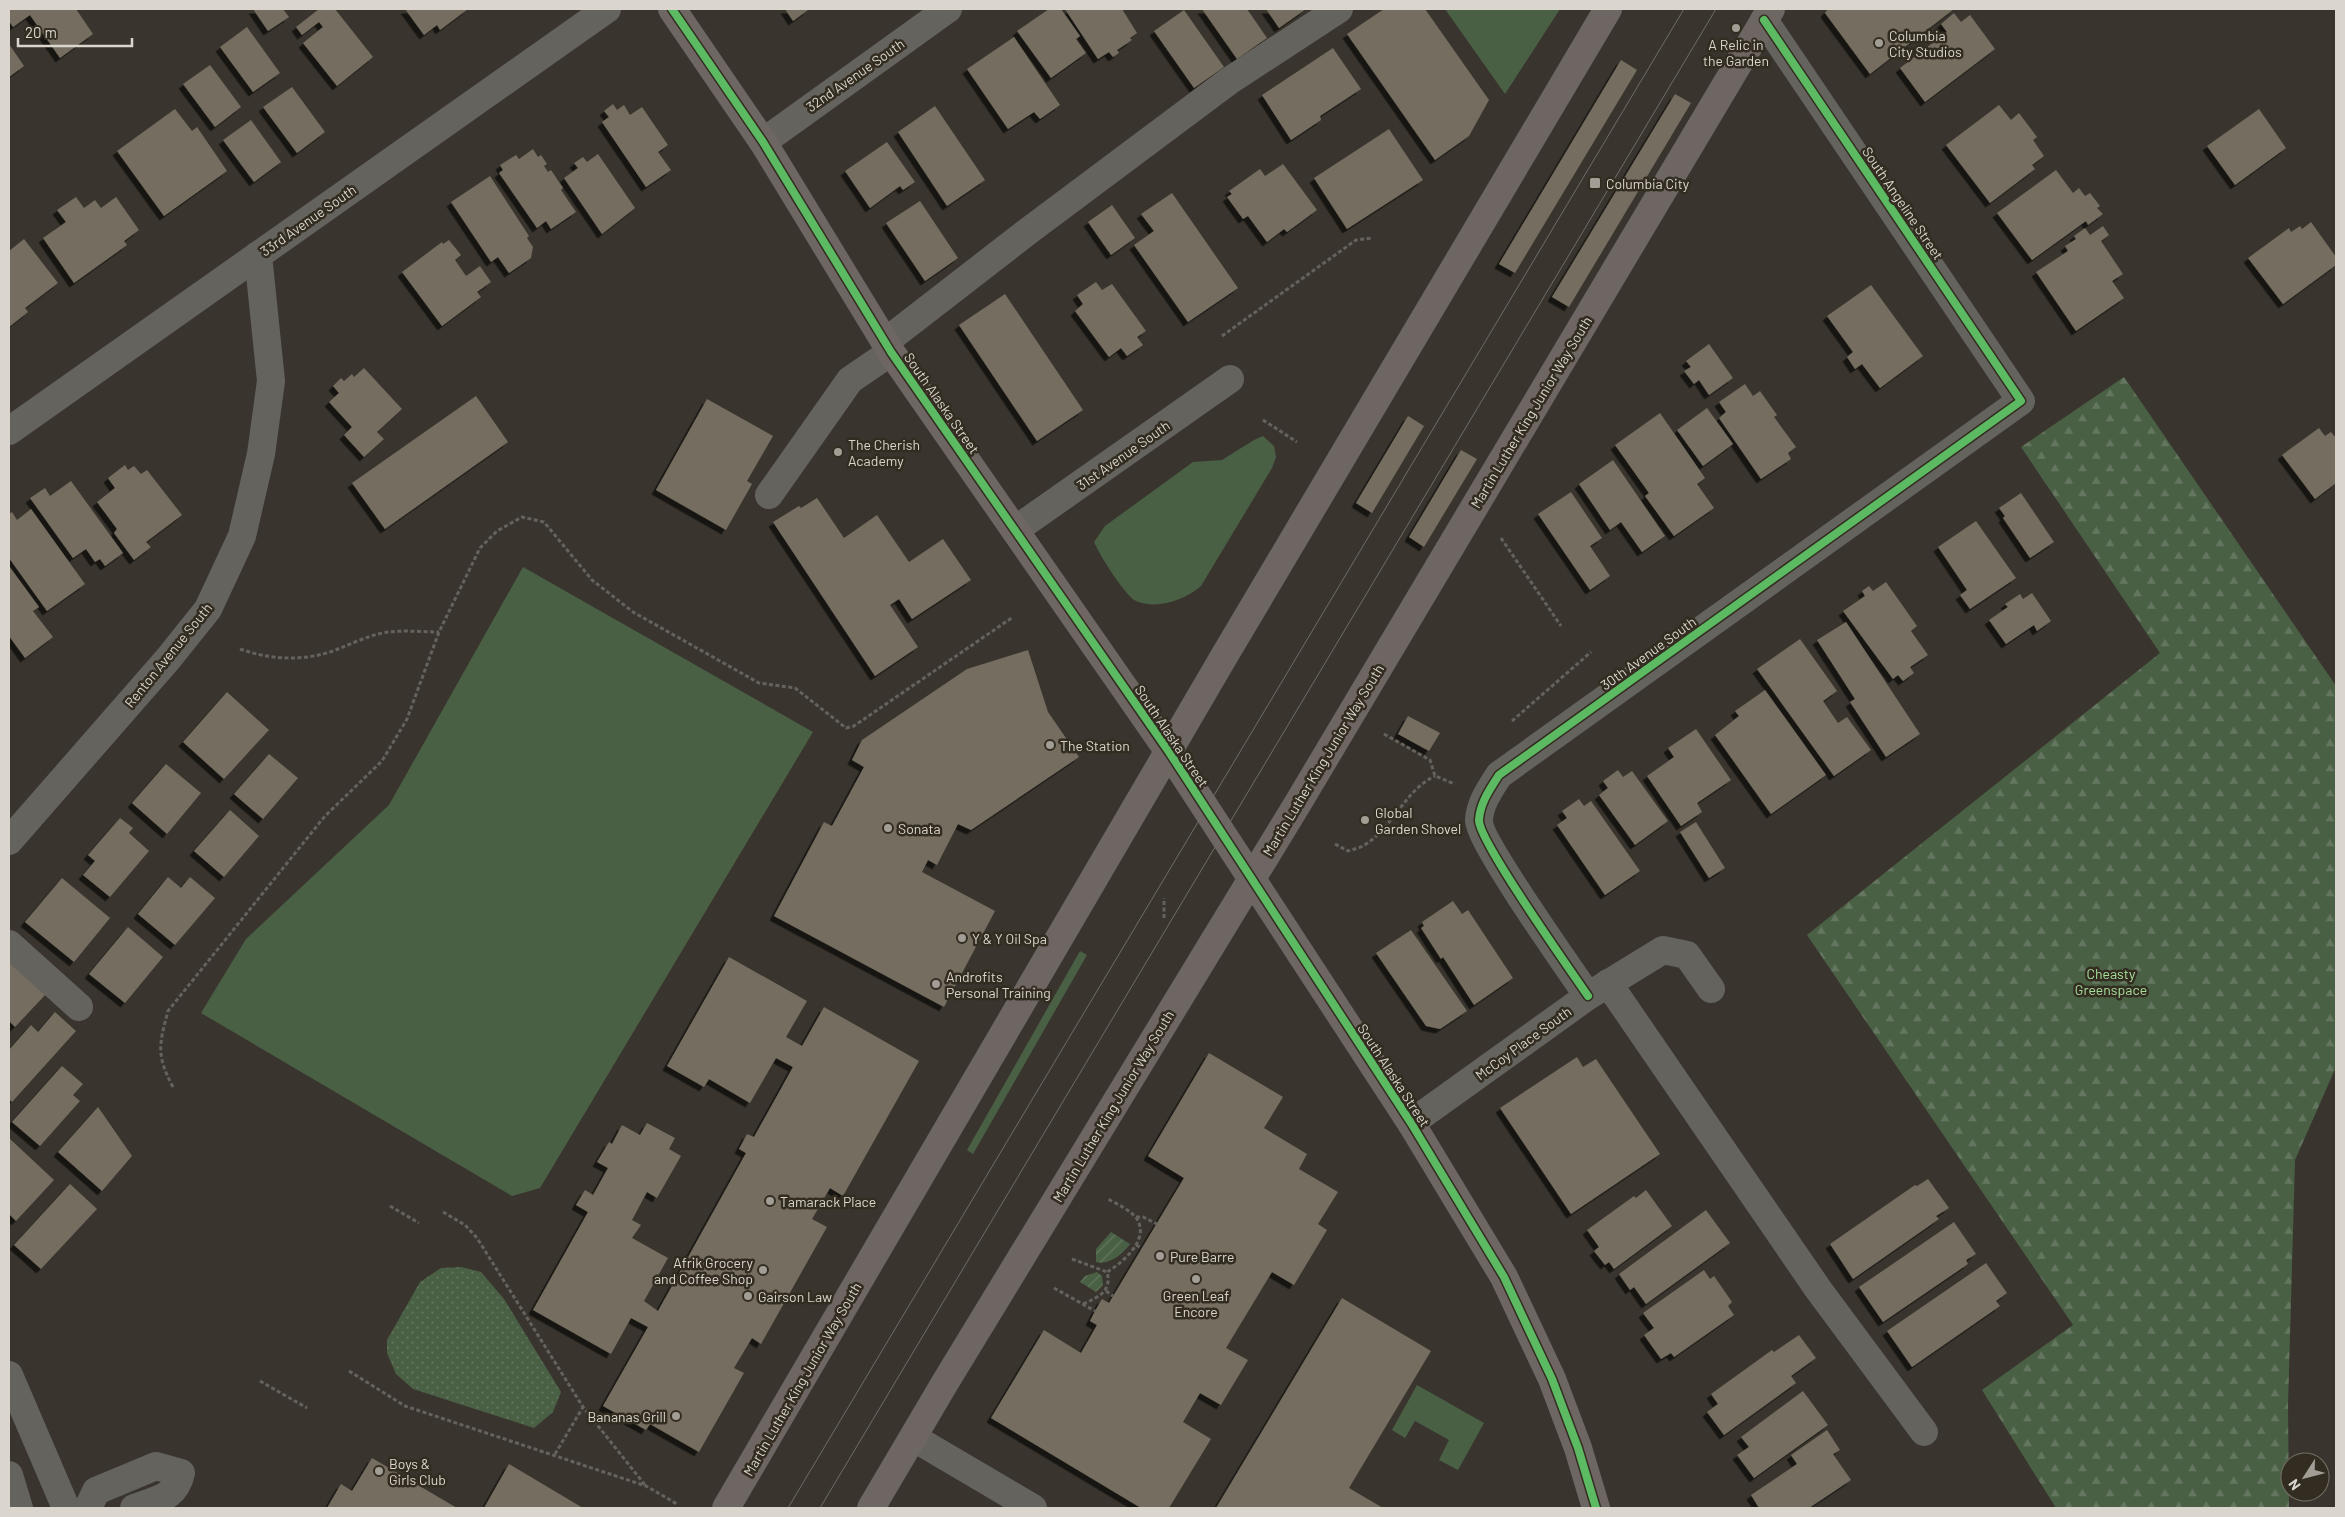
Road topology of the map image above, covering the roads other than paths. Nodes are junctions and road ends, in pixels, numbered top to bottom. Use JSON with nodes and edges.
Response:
{"nodes":[{"id":1,"x":606,"y":9,"type":"edge"},
{"id":2,"x":672,"y":9,"type":"edge"},
{"id":3,"x":948,"y":9,"type":"edge"},
{"id":4,"x":1339,"y":9,"type":"edge"},
{"id":5,"x":1608,"y":9,"type":"edge"},
{"id":6,"x":1767,"y":14,"type":"edge"},
{"id":7,"x":763,"y":142,"type":"junction"},
{"id":8,"x":258,"y":255,"type":"junction"},
{"id":9,"x":888,"y":347,"type":"junction"},
{"id":10,"x":1230,"y":379,"type":"dead end"},
{"id":11,"x":2021,"y":401,"type":"joint"},
{"id":12,"x":9,"y":431,"type":"edge"},
{"id":13,"x":769,"y":495,"type":"dead end"},
{"id":14,"x":1015,"y":530,"type":"junction"},
{"id":15,"x":1169,"y":752,"type":"junction"},
{"id":16,"x":9,"y":841,"type":"edge"},
{"id":17,"x":1252,"y":879,"type":"junction"},
{"id":18,"x":9,"y":944,"type":"edge"},
{"id":19,"x":1711,"y":989,"type":"dead end"},
{"id":20,"x":1598,"y":990,"type":"junction"},
{"id":21,"x":79,"y":1007,"type":"dead end"},
{"id":22,"x":1411,"y":1123,"type":"junction"},
{"id":23,"x":9,"y":1375,"type":"edge"},
{"id":24,"x":1924,"y":1432,"type":"dead end"},
{"id":25,"x":914,"y":1438,"type":"junction"},
{"id":26,"x":9,"y":1475,"type":"edge"},
{"id":27,"x":19,"y":1508,"type":"edge"},
{"id":28,"x":66,"y":1508,"type":"edge"},
{"id":29,"x":88,"y":1508,"type":"edge"},
{"id":30,"x":134,"y":1508,"type":"edge"},
{"id":31,"x":726,"y":1508,"type":"edge"},
{"id":32,"x":871,"y":1508,"type":"edge"},
{"id":33,"x":1033,"y":1508,"type":"edge"},
{"id":34,"x":1596,"y":1508,"type":"edge"}],
"edges":[{"from":1,"to":8,"type":"street","name":"33rd Avenue South"},
{"from":2,"to":7,"type":"main road","name":"South Alaska Street"},
{"from":3,"to":7,"type":"street","name":"32nd Avenue South"},
{"from":4,"to":9,"type":"street"},
{"from":5,"to":15,"type":"main road","name":"Martin Luther King Junior Way South"},
{"from":6,"to":11,"type":"street","name":"South Angeline Street"},
{"from":6,"to":17,"type":"main road","name":"Martin Luther King Junior Way South"},
{"from":7,"to":9,"type":"main road","name":"South Alaska Street"},
{"from":8,"to":12,"type":"street","name":"33rd Avenue South"},
{"from":8,"to":16,"type":"street","name":"Renton Avenue South"},
{"from":9,"to":13,"type":"street"},
{"from":9,"to":14,"type":"main road","name":"South Alaska Street"},
{"from":10,"to":14,"type":"street","name":"31st Avenue South"},
{"from":11,"to":20,"type":"street","name":"30th Avenue South"},
{"from":14,"to":15,"type":"main road","name":"South Alaska Street"},
{"from":15,"to":17,"type":"main road","name":"South Alaska Street"},
{"from":15,"to":31,"type":"main road","name":"Martin Luther King Junior Way South"},
{"from":17,"to":22,"type":"main road","name":"South Alaska Street"},
{"from":17,"to":25,"type":"main road","name":"Martin Luther King Junior Way South"},
{"from":18,"to":21,"type":"street"},
{"from":19,"to":20,"type":"street","name":"McCoy Place South"},
{"from":20,"to":22,"type":"street","name":"McCoy Place South"},
{"from":20,"to":24,"type":"street","name":"30th Avenue South"},
{"from":22,"to":34,"type":"main road","name":"South Alaska Street"},
{"from":23,"to":28,"type":"street"},
{"from":25,"to":32,"type":"main road","name":"Martin Luther King Junior Way South"},
{"from":25,"to":33,"type":"street"},
{"from":26,"to":27,"type":"street"},
{"from":29,"to":30,"type":"street"}]}
